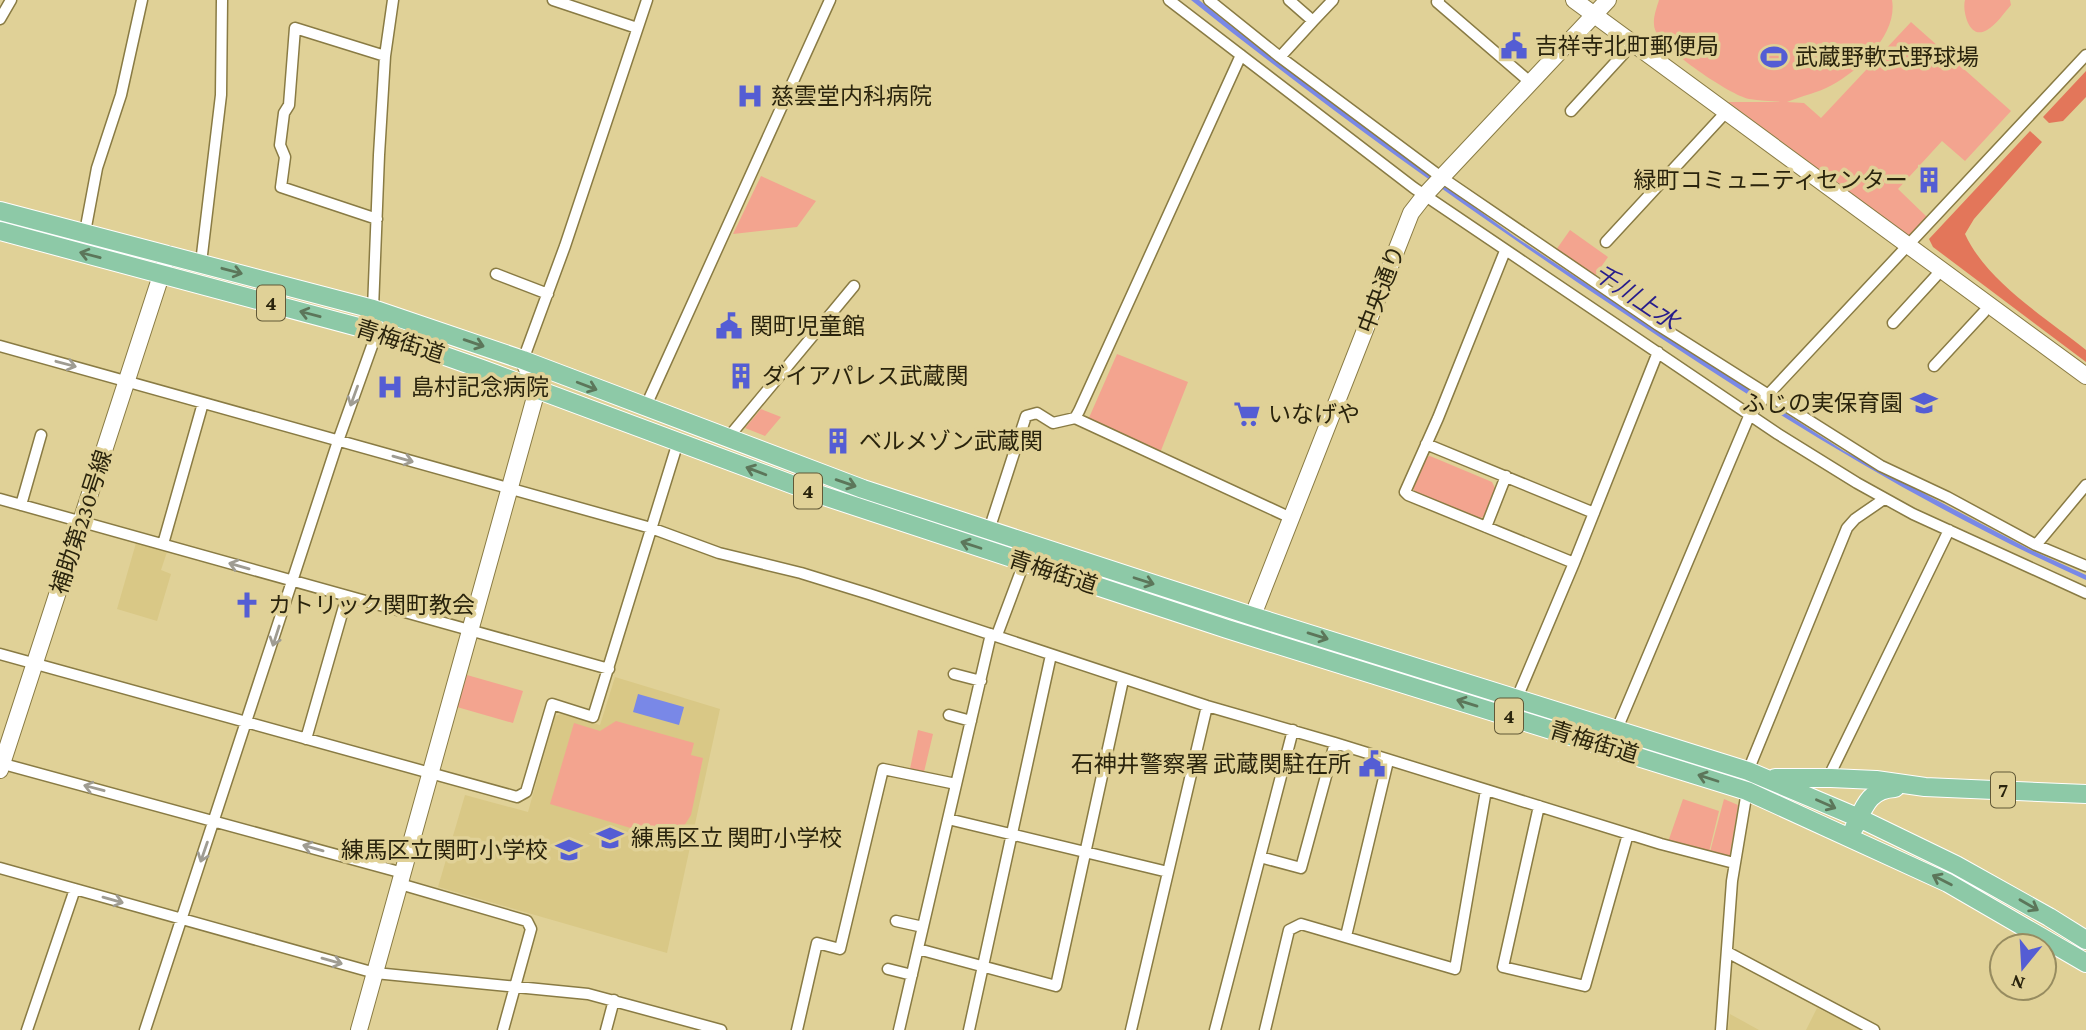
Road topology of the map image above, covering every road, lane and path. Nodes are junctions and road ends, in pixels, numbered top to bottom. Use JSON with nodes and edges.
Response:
{"nodes":[{"id":1,"x":12,"y":0,"type":"edge"},
{"id":2,"x":142,"y":0,"type":"edge"},
{"id":3,"x":222,"y":0,"type":"edge"},
{"id":4,"x":393,"y":0,"type":"edge"},
{"id":5,"x":553,"y":0,"type":"edge"},
{"id":6,"x":647,"y":0,"type":"edge"},
{"id":7,"x":830,"y":0,"type":"edge"},
{"id":8,"x":1169,"y":0,"type":"edge"},
{"id":9,"x":1209,"y":0,"type":"edge"},
{"id":10,"x":1289,"y":0,"type":"edge"},
{"id":11,"x":1333,"y":0,"type":"edge"},
{"id":12,"x":1439,"y":0,"type":"edge"},
{"id":13,"x":1574,"y":0,"type":"edge"},
{"id":14,"x":1608,"y":0,"type":"edge"},
{"id":15,"x":1594,"y":15,"type":"junction"},
{"id":16,"x":0,"y":19,"type":"edge"},
{"id":17,"x":1313,"y":21,"type":"junction"},
{"id":18,"x":637,"y":28,"type":"junction"},
{"id":19,"x":1626,"y":51,"type":"dead end"},
{"id":20,"x":1241,"y":55,"type":"junction"},
{"id":21,"x":2086,"y":55,"type":"edge"},
{"id":22,"x":385,"y":56,"type":"junction"},
{"id":23,"x":1280,"y":57,"type":"junction"},
{"id":24,"x":1531,"y":82,"type":"junction"},
{"id":25,"x":1571,"y":111,"type":"dead end"},
{"id":26,"x":1727,"y":111,"type":"junction"},
{"id":27,"x":1433,"y":185,"type":"junction"},
{"id":28,"x":0,"y":211,"type":"edge"},
{"id":29,"x":377,"y":219,"type":"junction"},
{"id":30,"x":0,"y":230,"type":"edge"},
{"id":31,"x":85,"y":232,"type":"junction"},
{"id":32,"x":1606,"y":243,"type":"dead end"},
{"id":33,"x":1910,"y":245,"type":"junction"},
{"id":34,"x":1505,"y":251,"type":"junction"},
{"id":35,"x":168,"y":254,"type":"junction"},
{"id":36,"x":201,"y":263,"type":"junction"},
{"id":37,"x":162,"y":274,"type":"junction"},
{"id":38,"x":496,"y":274,"type":"dead end"},
{"id":39,"x":1936,"y":276,"type":"dead end"},
{"id":40,"x":854,"y":286,"type":"dead end"},
{"id":41,"x":548,"y":294,"type":"junction"},
{"id":42,"x":373,"y":309,"type":"junction"},
{"id":43,"x":1984,"y":312,"type":"dead end"},
{"id":44,"x":1893,"y":323,"type":"dead end"},
{"id":45,"x":377,"y":332,"type":"junction"},
{"id":46,"x":0,"y":346,"type":"edge"},
{"id":47,"x":1658,"y":352,"type":"junction"},
{"id":48,"x":523,"y":360,"type":"junction"},
{"id":49,"x":1934,"y":366,"type":"dead end"},
{"id":50,"x":2086,"y":376,"type":"edge"},
{"id":51,"x":127,"y":381,"type":"junction"},
{"id":52,"x":537,"y":390,"type":"junction"},
{"id":53,"x":1763,"y":398,"type":"junction"},
{"id":54,"x":203,"y":403,"type":"junction"},
{"id":55,"x":645,"y":408,"type":"junction"},
{"id":56,"x":1750,"y":414,"type":"junction"},
{"id":57,"x":1075,"y":418,"type":"junction"},
{"id":58,"x":41,"y":435,"type":"dead end"},
{"id":59,"x":727,"y":439,"type":"junction"},
{"id":60,"x":338,"y":441,"type":"junction"},
{"id":61,"x":678,"y":442,"type":"junction"},
{"id":62,"x":1426,"y":444,"type":"junction"},
{"id":63,"x":1506,"y":477,"type":"junction"},
{"id":64,"x":2086,"y":485,"type":"edge"},
{"id":65,"x":510,"y":489,"type":"junction"},
{"id":66,"x":0,"y":499,"type":"edge"},
{"id":67,"x":1884,"y":499,"type":"junction"},
{"id":68,"x":21,"y":505,"type":"junction"},
{"id":69,"x":1594,"y":513,"type":"junction"},
{"id":70,"x":1291,"y":518,"type":"junction"},
{"id":71,"x":80,"y":522,"type":"junction"},
{"id":72,"x":1486,"y":527,"type":"junction"},
{"id":73,"x":651,"y":528,"type":"junction"},
{"id":74,"x":989,"y":530,"type":"junction"},
{"id":75,"x":1949,"y":530,"type":"junction"},
{"id":76,"x":163,"y":544,"type":"junction"},
{"id":77,"x":2036,"y":545,"type":"junction"},
{"id":78,"x":1024,"y":563,"type":"junction"},
{"id":79,"x":1574,"y":563,"type":"junction"},
{"id":80,"x":2086,"y":566,"type":"edge"},
{"id":81,"x":294,"y":581,"type":"junction"},
{"id":82,"x":2086,"y":593,"type":"edge"},
{"id":83,"x":347,"y":596,"type":"junction"},
{"id":84,"x":1210,"y":602,"type":"junction"},
{"id":85,"x":1252,"y":616,"type":"junction"},
{"id":86,"x":1204,"y":621,"type":"junction"},
{"id":87,"x":470,"y":630,"type":"junction"},
{"id":88,"x":994,"y":634,"type":"junction"},
{"id":89,"x":1245,"y":635,"type":"junction"},
{"id":90,"x":0,"y":654,"type":"edge"},
{"id":91,"x":1051,"y":655,"type":"junction"},
{"id":92,"x":36,"y":663,"type":"junction"},
{"id":93,"x":609,"y":669,"type":"junction"},
{"id":94,"x":954,"y":674,"type":"dead end"},
{"id":95,"x":1123,"y":680,"type":"junction"},
{"id":96,"x":981,"y":681,"type":"junction"},
{"id":97,"x":1517,"y":698,"type":"junction"},
{"id":98,"x":1207,"y":706,"type":"junction"},
{"id":99,"x":948,"y":715,"type":"dead end"},
{"id":100,"x":971,"y":721,"type":"junction"},
{"id":101,"x":247,"y":723,"type":"junction"},
{"id":102,"x":1617,"y":729,"type":"junction"},
{"id":103,"x":1293,"y":730,"type":"junction"},
{"id":104,"x":306,"y":739,"type":"junction"},
{"id":105,"x":1335,"y":743,"type":"junction"},
{"id":106,"x":1388,"y":761,"type":"junction"},
{"id":107,"x":1,"y":765,"type":"edge"},
{"id":108,"x":431,"y":774,"type":"junction"},
{"id":109,"x":1755,"y":774,"type":"junction"},
{"id":110,"x":1831,"y":778,"type":"junction"},
{"id":111,"x":956,"y":784,"type":"junction"},
{"id":112,"x":1920,"y":787,"type":"junction"},
{"id":113,"x":1486,"y":790,"type":"junction"},
{"id":114,"x":1747,"y":791,"type":"junction"},
{"id":115,"x":2086,"y":794,"type":"edge"},
{"id":116,"x":1539,"y":806,"type":"junction"},
{"id":117,"x":1859,"y":818,"type":"junction"},
{"id":118,"x":948,"y":819,"type":"junction"},
{"id":119,"x":215,"y":821,"type":"junction"},
{"id":120,"x":1011,"y":834,"type":"junction"},
{"id":121,"x":1628,"y":834,"type":"junction"},
{"id":122,"x":1851,"y":837,"type":"junction"},
{"id":123,"x":1083,"y":851,"type":"junction"},
{"id":124,"x":1260,"y":857,"type":"junction"},
{"id":125,"x":1734,"y":863,"type":"junction"},
{"id":126,"x":0,"y":868,"type":"edge"},
{"id":127,"x":1168,"y":872,"type":"junction"},
{"id":128,"x":401,"y":879,"type":"junction"},
{"id":129,"x":75,"y":889,"type":"junction"},
{"id":130,"x":182,"y":919,"type":"junction"},
{"id":131,"x":896,"y":921,"type":"dead end"},
{"id":132,"x":923,"y":927,"type":"junction"},
{"id":133,"x":1346,"y":936,"type":"junction"},
{"id":134,"x":2086,"y":940,"type":"edge"},
{"id":135,"x":918,"y":949,"type":"junction"},
{"id":136,"x":1727,"y":952,"type":"junction"},
{"id":137,"x":2086,"y":963,"type":"edge"},
{"id":138,"x":983,"y":966,"type":"junction"},
{"id":139,"x":888,"y":969,"type":"dead end"},
{"id":140,"x":375,"y":973,"type":"junction"},
{"id":141,"x":912,"y":975,"type":"junction"},
{"id":142,"x":514,"y":987,"type":"junction"},
{"id":143,"x":614,"y":1000,"type":"junction"},
{"id":144,"x":27,"y":1030,"type":"edge"},
{"id":145,"x":145,"y":1030,"type":"edge"},
{"id":146,"x":359,"y":1030,"type":"edge"},
{"id":147,"x":503,"y":1030,"type":"edge"},
{"id":148,"x":607,"y":1030,"type":"edge"},
{"id":149,"x":721,"y":1030,"type":"edge"},
{"id":150,"x":797,"y":1030,"type":"edge"},
{"id":151,"x":899,"y":1030,"type":"edge"},
{"id":152,"x":969,"y":1030,"type":"edge"},
{"id":153,"x":1131,"y":1030,"type":"edge"},
{"id":154,"x":1215,"y":1030,"type":"edge"},
{"id":155,"x":1265,"y":1030,"type":"edge"},
{"id":156,"x":1721,"y":1030,"type":"edge"},
{"id":157,"x":1874,"y":1030,"type":"edge"}],
"edges":[{"from":1,"to":16,"type":"street"},
{"from":2,"to":31,"type":"street"},
{"from":3,"to":36,"type":"street"},
{"from":4,"to":22,"type":"street"},
{"from":5,"to":18,"type":"street"},
{"from":6,"to":18,"type":"street"},
{"from":7,"to":55,"type":"street"},
{"from":8,"to":20,"type":"street"},
{"from":9,"to":23,"type":"street"},
{"from":10,"to":17,"type":"street"},
{"from":11,"to":17,"type":"street"},
{"from":12,"to":24,"type":"street"},
{"from":13,"to":15,"type":"street"},
{"from":14,"to":15,"type":"street","name":"中央通り"},
{"from":15,"to":24,"type":"street","name":"中央通り"},
{"from":15,"to":26,"type":"street"},
{"from":17,"to":23,"type":"street"},
{"from":18,"to":41,"type":"street"},
{"from":19,"to":25,"type":"street"},
{"from":20,"to":27,"type":"street"},
{"from":20,"to":57,"type":"street"},
{"from":21,"to":33,"type":"street"},
{"from":22,"to":29,"type":"street"},
{"from":22,"to":29,"type":"street"},
{"from":23,"to":27,"type":"street"},
{"from":24,"to":27,"type":"street","name":"中央通り"},
{"from":26,"to":32,"type":"street"},
{"from":26,"to":33,"type":"street"},
{"from":27,"to":34,"type":"street"},
{"from":27,"to":53,"type":"street"},
{"from":27,"to":70,"type":"street","name":"中央通り"},
{"from":28,"to":31,"type":"main road","name":"青梅街道","number":"4"},
{"from":29,"to":42,"type":"street"},
{"from":37,"to":30,"type":"main road","name":"青梅街道","number":"4","one_way":true},
{"from":31,"to":35,"type":"main road","name":"青梅街道","number":"4"},
{"from":33,"to":50,"type":"street"},
{"from":33,"to":53,"type":"street"},
{"from":34,"to":47,"type":"street"},
{"from":34,"to":62,"type":"street"},
{"from":35,"to":36,"type":"main road","name":"青梅街道","number":"4"},
{"from":35,"to":37,"type":"street","name":"補助第230号線"},
{"from":36,"to":42,"type":"main road","name":"青梅街道","number":"4","one_way":true},
{"from":45,"to":37,"type":"main road","name":"青梅街道","number":"4","one_way":true},
{"from":37,"to":51,"type":"street","name":"補助第230号線"},
{"from":38,"to":41,"type":"street"},
{"from":39,"to":44,"type":"street"},
{"from":40,"to":59,"type":"street"},
{"from":41,"to":48,"type":"street"},
{"from":42,"to":48,"type":"main road","name":"青梅街道","number":"4","one_way":true},
{"from":43,"to":49,"type":"street"},
{"from":45,"to":52,"type":"main road","name":"青梅街道","number":"4"},
{"from":45,"to":60,"type":"street","one_way":true},
{"from":46,"to":51,"type":"street","one_way":true},
{"from":47,"to":56,"type":"street"},
{"from":47,"to":69,"type":"street"},
{"from":48,"to":52,"type":"street"},
{"from":48,"to":55,"type":"main road","name":"青梅街道","number":"4","one_way":true},
{"from":51,"to":54,"type":"street"},
{"from":51,"to":71,"type":"street","name":"補助第230号線"},
{"from":52,"to":61,"type":"main road","name":"青梅街道","number":"4"},
{"from":52,"to":65,"type":"street"},
{"from":53,"to":56,"type":"street"},
{"from":53,"to":77,"type":"street"},
{"from":54,"to":60,"type":"street"},
{"from":54,"to":76,"type":"street"},
{"from":55,"to":59,"type":"main road","name":"青梅街道","number":"4"},
{"from":56,"to":67,"type":"street"},
{"from":56,"to":102,"type":"street"},
{"from":57,"to":70,"type":"street"},
{"from":57,"to":74,"type":"street"},
{"from":58,"to":68,"type":"street"},
{"from":59,"to":74,"type":"main road","name":"青梅街道","number":"4","one_way":true},
{"from":60,"to":65,"type":"street","one_way":true},
{"from":60,"to":81,"type":"street"},
{"from":61,"to":73,"type":"street"},
{"from":78,"to":61,"type":"main road","name":"青梅街道","number":"4","one_way":true},
{"from":62,"to":63,"type":"street"},
{"from":62,"to":72,"type":"street"},
{"from":63,"to":69,"type":"street"},
{"from":63,"to":72,"type":"street"},
{"from":64,"to":77,"type":"street"},
{"from":65,"to":73,"type":"street"},
{"from":65,"to":87,"type":"street"},
{"from":66,"to":68,"type":"street"},
{"from":67,"to":75,"type":"street"},
{"from":67,"to":109,"type":"street"},
{"from":68,"to":71,"type":"street"},
{"from":69,"to":79,"type":"street"},
{"from":70,"to":85,"type":"street","name":"中央通り"},
{"from":71,"to":76,"type":"street"},
{"from":71,"to":92,"type":"street","name":"補助第230号線"},
{"from":72,"to":79,"type":"street"},
{"from":73,"to":88,"type":"street"},
{"from":73,"to":93,"type":"street"},
{"from":74,"to":84,"type":"main road","name":"青梅街道","number":"4","one_way":true},
{"from":75,"to":82,"type":"street"},
{"from":75,"to":110,"type":"street"},
{"from":81,"to":76,"type":"street","one_way":true},
{"from":77,"to":80,"type":"street"},
{"from":78,"to":86,"type":"main road","name":"青梅街道","number":"4"},
{"from":78,"to":88,"type":"street"},
{"from":79,"to":97,"type":"street"},
{"from":81,"to":83,"type":"street"},
{"from":81,"to":101,"type":"street","one_way":true},
{"from":83,"to":87,"type":"street"},
{"from":83,"to":104,"type":"street"},
{"from":84,"to":85,"type":"main road","name":"青梅街道","number":"4"},
{"from":84,"to":86,"type":"main road"},
{"from":85,"to":89,"type":"street","name":"中央通り"},
{"from":85,"to":97,"type":"main road","name":"青梅街道","number":"4","one_way":true},
{"from":86,"to":89,"type":"main road","name":"青梅街道","number":"4"},
{"from":87,"to":93,"type":"street"},
{"from":87,"to":108,"type":"street"},
{"from":88,"to":91,"type":"street"},
{"from":88,"to":96,"type":"street"},
{"from":114,"to":89,"type":"main road","name":"青梅街道","number":"4","one_way":true},
{"from":90,"to":92,"type":"street"},
{"from":91,"to":95,"type":"street"},
{"from":91,"to":120,"type":"street"},
{"from":92,"to":101,"type":"street"},
{"from":92,"to":107,"type":"street","name":"補助第230号線"},
{"from":93,"to":108,"type":"street"},
{"from":94,"to":96,"type":"street"},
{"from":95,"to":98,"type":"street"},
{"from":95,"to":123,"type":"street"},
{"from":96,"to":100,"type":"street"},
{"from":97,"to":102,"type":"main road","name":"青梅街道","number":"4"},
{"from":98,"to":103,"type":"street"},
{"from":98,"to":127,"type":"street"},
{"from":99,"to":100,"type":"street"},
{"from":100,"to":111,"type":"street"},
{"from":101,"to":104,"type":"street"},
{"from":101,"to":119,"type":"street"},
{"from":102,"to":109,"type":"main road","name":"青梅街道","number":"4"},
{"from":103,"to":105,"type":"street"},
{"from":103,"to":124,"type":"street"},
{"from":104,"to":108,"type":"street"},
{"from":105,"to":106,"type":"street"},
{"from":105,"to":124,"type":"street"},
{"from":106,"to":113,"type":"street"},
{"from":106,"to":133,"type":"street"},
{"from":119,"to":107,"type":"street","one_way":true},
{"from":108,"to":128,"type":"street"},
{"from":109,"to":110,"type":"main road","number":"7"},
{"from":109,"to":117,"type":"main road","name":"青梅街道","number":"4","one_way":true},
{"from":110,"to":112,"type":"main road","number":"7"},
{"from":111,"to":118,"type":"street"},
{"from":111,"to":150,"type":"street"},
{"from":112,"to":115,"type":"main road","number":"7"},
{"from":112,"to":117,"type":"main road","number":"7"},
{"from":113,"to":116,"type":"street"},
{"from":113,"to":133,"type":"street"},
{"from":114,"to":122,"type":"main road","name":"青梅街道","number":"4"},
{"from":114,"to":125,"type":"street"},
{"from":116,"to":121,"type":"street"},
{"from":116,"to":121,"type":"street"},
{"from":117,"to":122,"type":"main road","number":"7"},
{"from":117,"to":134,"type":"main road","name":"青梅街道","number":"4","one_way":true},
{"from":118,"to":120,"type":"street"},
{"from":118,"to":132,"type":"street"},
{"from":128,"to":119,"type":"street","one_way":true},
{"from":119,"to":130,"type":"street","one_way":true},
{"from":120,"to":123,"type":"street"},
{"from":120,"to":138,"type":"street"},
{"from":121,"to":125,"type":"street"},
{"from":137,"to":122,"type":"main road","name":"青梅街道","number":"4","one_way":true},
{"from":123,"to":127,"type":"street"},
{"from":123,"to":138,"type":"street"},
{"from":124,"to":154,"type":"street"},
{"from":125,"to":136,"type":"street"},
{"from":126,"to":129,"type":"street"},
{"from":127,"to":153,"type":"street"},
{"from":128,"to":140,"type":"street"},
{"from":128,"to":142,"type":"street"},
{"from":129,"to":130,"type":"street","one_way":true},
{"from":129,"to":144,"type":"street"},
{"from":130,"to":140,"type":"street","one_way":true},
{"from":130,"to":145,"type":"street"},
{"from":131,"to":132,"type":"street"},
{"from":132,"to":135,"type":"street"},
{"from":133,"to":155,"type":"street"},
{"from":135,"to":138,"type":"street"},
{"from":135,"to":141,"type":"street"},
{"from":136,"to":156,"type":"street"},
{"from":136,"to":157,"type":"street"},
{"from":138,"to":152,"type":"street"},
{"from":139,"to":141,"type":"street"},
{"from":140,"to":142,"type":"street"},
{"from":140,"to":146,"type":"street"},
{"from":141,"to":151,"type":"street"},
{"from":142,"to":143,"type":"street"},
{"from":142,"to":147,"type":"street"},
{"from":143,"to":148,"type":"street"},
{"from":143,"to":149,"type":"street"}]}
